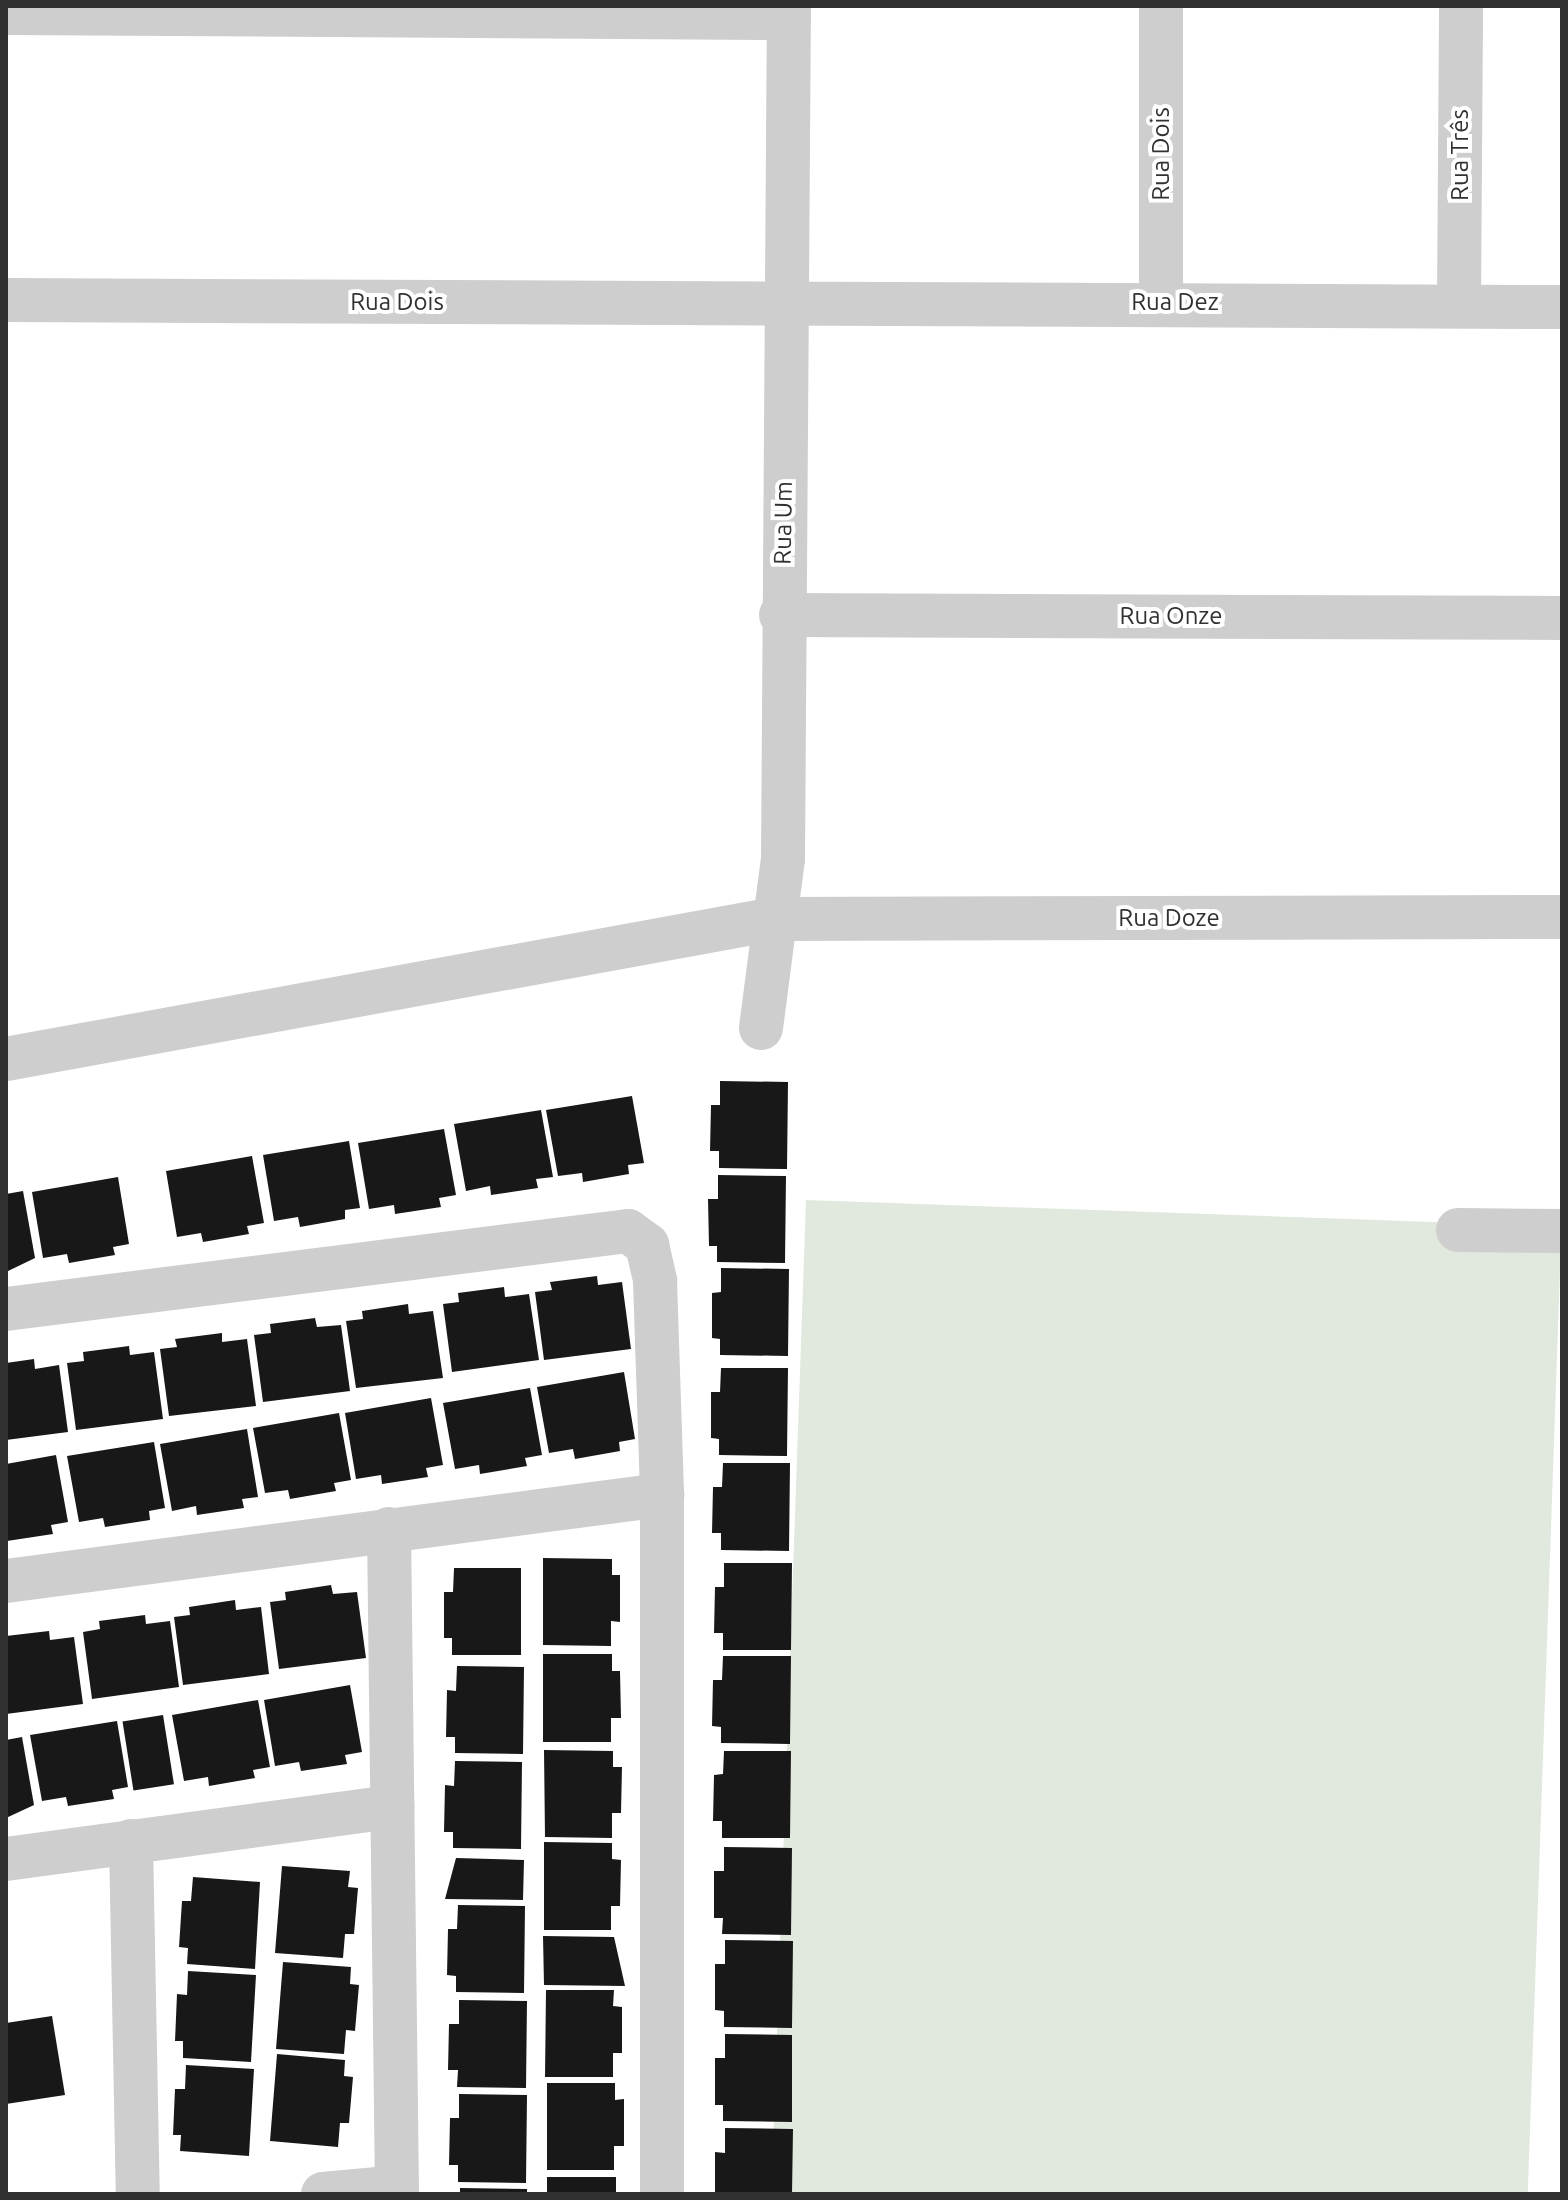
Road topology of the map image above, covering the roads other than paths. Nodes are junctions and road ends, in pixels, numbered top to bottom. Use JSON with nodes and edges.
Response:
{"nodes":[{"id":1,"x":1161,"y":6,"type":"edge"},
{"id":2,"x":1461,"y":6,"type":"edge"},
{"id":3,"x":789,"y":12,"type":"edge"},
{"id":4,"x":6,"y":13,"type":"edge"},
{"id":5,"x":6,"y":300,"type":"edge"},
{"id":6,"x":1161,"y":302,"type":"junction"},
{"id":7,"x":1459,"y":303,"type":"junction"},
{"id":8,"x":789,"y":305,"type":"junction"},
{"id":9,"x":1562,"y":307,"type":"edge"},
{"id":10,"x":781,"y":615,"type":"junction"},
{"id":11,"x":1562,"y":618,"type":"edge"},
{"id":12,"x":1562,"y":917,"type":"edge"},
{"id":13,"x":775,"y":919,"type":"junction"},
{"id":14,"x":761,"y":1028,"type":"dead end"},
{"id":15,"x":6,"y":1059,"type":"edge"},
{"id":16,"x":1458,"y":1230,"type":"dead end"},
{"id":17,"x":1562,"y":1231,"type":"edge"},
{"id":18,"x":6,"y":1309,"type":"edge"},
{"id":19,"x":662,"y":1495,"type":"junction"},
{"id":20,"x":389,"y":1529,"type":"junction"},
{"id":21,"x":6,"y":1581,"type":"edge"},
{"id":22,"x":393,"y":1807,"type":"junction"},
{"id":23,"x":131,"y":1841,"type":"junction"},
{"id":24,"x":6,"y":1859,"type":"edge"},
{"id":25,"x":397,"y":2191,"type":"edge"},
{"id":26,"x":138,"y":2194,"type":"edge"},
{"id":27,"x":323,"y":2194,"type":"edge"},
{"id":28,"x":662,"y":2194,"type":"edge"}],
"edges":[{"from":1,"to":6,"type":"street","name":"Rua Dois"},
{"from":2,"to":7,"type":"street","name":"Rua Três"},
{"from":3,"to":4,"type":"street","name":"Rua Um"},
{"from":3,"to":8,"type":"street","name":"Rua Um"},
{"from":5,"to":8,"type":"street","name":"Rua Dois"},
{"from":6,"to":7,"type":"street","name":"Rua Dez"},
{"from":6,"to":8,"type":"street","name":"Rua Dez"},
{"from":7,"to":9,"type":"street","name":"Rua Dez"},
{"from":8,"to":10,"type":"street","name":"Rua Um"},
{"from":10,"to":11,"type":"street","name":"Rua Onze"},
{"from":10,"to":13,"type":"street","name":"Rua Um"},
{"from":12,"to":13,"type":"street","name":"Rua Doze"},
{"from":13,"to":14,"type":"street","name":"Rua Um"},
{"from":13,"to":15,"type":"street","name":"Rua Doze"},
{"from":16,"to":17,"type":"street"},
{"from":18,"to":19,"type":"street"},
{"from":19,"to":20,"type":"street"},
{"from":19,"to":28,"type":"street"},
{"from":20,"to":21,"type":"street"},
{"from":20,"to":22,"type":"street"},
{"from":22,"to":23,"type":"street"},
{"from":22,"to":25,"type":"street"},
{"from":23,"to":24,"type":"street"},
{"from":23,"to":26,"type":"street"},
{"from":25,"to":27,"type":"street"}]}
